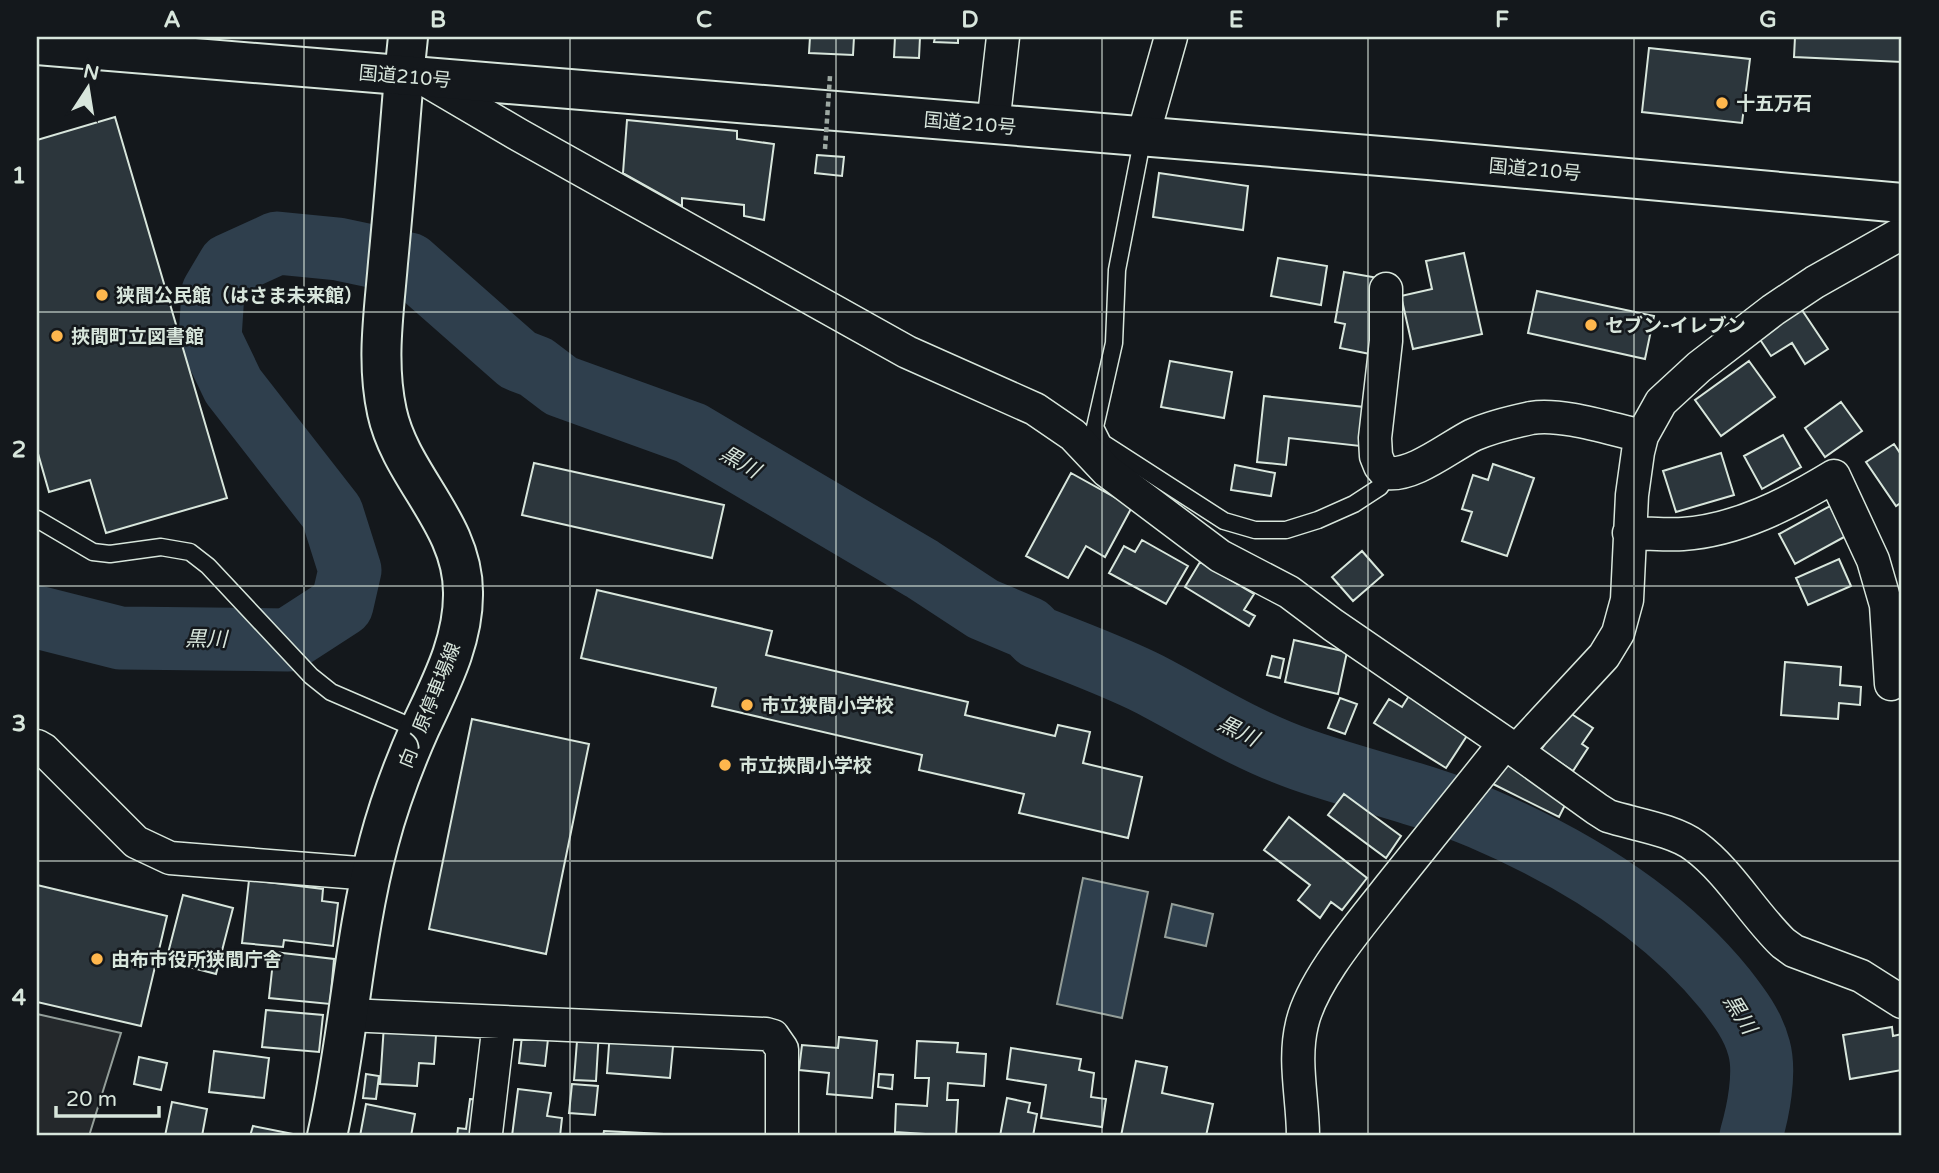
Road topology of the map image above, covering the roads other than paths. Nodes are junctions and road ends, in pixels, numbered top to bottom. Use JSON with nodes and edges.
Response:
{"nodes":[{"id":1,"x":408,"y":37,"type":"edge"},
{"id":2,"x":1003,"y":37,"type":"edge"},
{"id":3,"x":1171,"y":37,"type":"edge"},
{"id":4,"x":53,"y":43,"type":"edge"},
{"id":5,"x":413,"y":77,"type":"junction"},
{"id":6,"x":993,"y":125,"type":"junction"},
{"id":7,"x":1143,"y":136,"type":"junction"},
{"id":8,"x":1902,"y":203,"type":"edge"},
{"id":9,"x":1902,"y":233,"type":"edge"},
{"id":10,"x":1386,"y":289,"type":"dead end"},
{"id":11,"x":1642,"y":436,"type":"junction"},
{"id":12,"x":1089,"y":437,"type":"junction"},
{"id":13,"x":1389,"y":473,"type":"junction"},
{"id":14,"x":37,"y":520,"type":"edge"},
{"id":15,"x":1629,"y":533,"type":"junction"},
{"id":16,"x":1891,"y":684,"type":"dead end"},
{"id":17,"x":419,"y":730,"type":"junction"},
{"id":18,"x":37,"y":746,"type":"edge"},
{"id":19,"x":1507,"y":748,"type":"junction"},
{"id":20,"x":370,"y":874,"type":"junction"},
{"id":21,"x":1902,"y":1002,"type":"edge"},
{"id":22,"x":348,"y":1015,"type":"junction"},
{"id":23,"x":499,"y":1022,"type":"junction"},
{"id":24,"x":486,"y":1133,"type":"dead end"},
{"id":25,"x":327,"y":1136,"type":"edge"},
{"id":26,"x":782,"y":1136,"type":"edge"},
{"id":27,"x":1303,"y":1136,"type":"edge"}],
"edges":[{"from":1,"to":5,"type":"main road","name":"向ノ原停車場線"},
{"from":2,"to":6,"type":"street"},
{"from":3,"to":7,"type":"street"},
{"from":4,"to":5,"type":"main road","name":"国道210号"},
{"from":5,"to":6,"type":"main road","name":"国道210号"},
{"from":5,"to":12,"type":"street"},
{"from":5,"to":17,"type":"main road","name":"向ノ原停車場線"},
{"from":6,"to":7,"type":"main road","name":"国道210号"},
{"from":7,"to":8,"type":"main road","name":"国道210号"},
{"from":7,"to":12,"type":"lane"},
{"from":9,"to":11,"type":"street"},
{"from":10,"to":13,"type":"street"},
{"from":11,"to":13,"type":"street"},
{"from":11,"to":15,"type":"street"},
{"from":12,"to":13,"type":"lane"},
{"from":12,"to":19,"type":"street"},
{"from":14,"to":17,"type":"lane"},
{"from":15,"to":16,"type":"street"},
{"from":15,"to":19,"type":"street"},
{"from":17,"to":20,"type":"main road","name":"向ノ原停車場線"},
{"from":18,"to":20,"type":"street"},
{"from":19,"to":21,"type":"street"},
{"from":19,"to":27,"type":"street"},
{"from":20,"to":22,"type":"main road","name":"向ノ原停車場線"},
{"from":22,"to":23,"type":"street"},
{"from":22,"to":25,"type":"main road","name":"向ノ原停車場線"},
{"from":23,"to":24,"type":"street"},
{"from":23,"to":26,"type":"street"}]}
